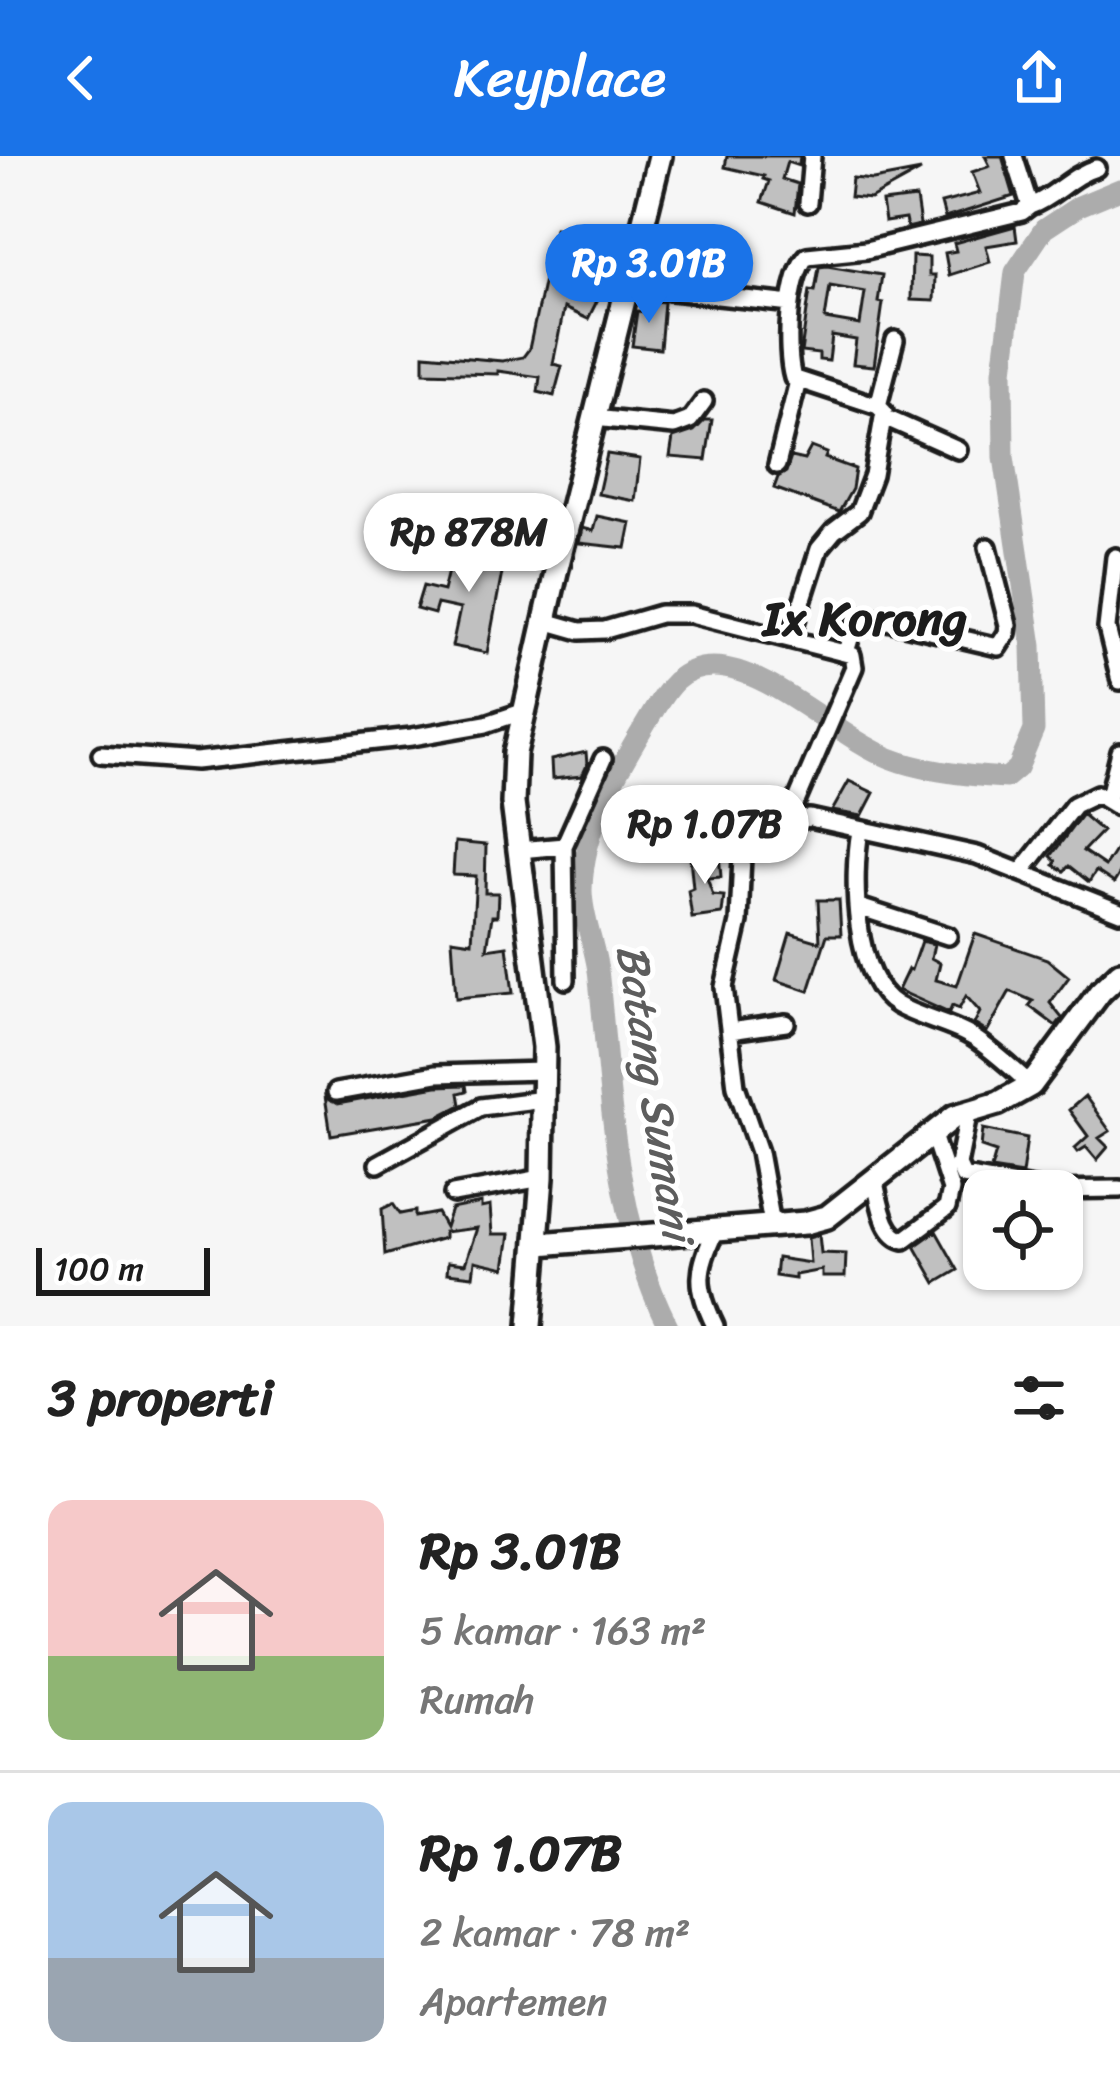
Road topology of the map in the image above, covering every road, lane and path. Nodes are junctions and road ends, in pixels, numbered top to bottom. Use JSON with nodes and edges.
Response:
{"nodes":[{"id":1,"x":660,"y":156,"type":"edge"},
{"id":2,"x":812,"y":156,"type":"edge"},
{"id":3,"x":1014,"y":156,"type":"edge"},
{"id":4,"x":1096,"y":168,"type":"dead end"},
{"id":5,"x":808,"y":203,"type":"dead end"},
{"id":6,"x":1030,"y":206,"type":"junction"},
{"id":7,"x":626,"y":286,"type":"junction"},
{"id":8,"x":791,"y":304,"type":"junction"},
{"id":9,"x":895,"y":340,"type":"dead end"},
{"id":10,"x":798,"y":381,"type":"junction"},
{"id":11,"x":704,"y":401,"type":"dead end"},
{"id":12,"x":881,"y":411,"type":"junction"},
{"id":13,"x":594,"y":418,"type":"junction"},
{"id":14,"x":958,"y":450,"type":"dead end"},
{"id":15,"x":777,"y":464,"type":"dead end"},
{"id":16,"x":988,"y":547,"type":"dead end"},
{"id":17,"x":1115,"y":556,"type":"dead end"},
{"id":18,"x":545,"y":621,"type":"junction"},
{"id":19,"x":790,"y":639,"type":"junction"},
{"id":20,"x":846,"y":652,"type":"junction"},
{"id":21,"x":1120,"y":681,"type":"edge"},
{"id":22,"x":522,"y":712,"type":"junction"},
{"id":23,"x":1120,"y":752,"type":"edge"},
{"id":24,"x":101,"y":754,"type":"dead end"},
{"id":25,"x":603,"y":759,"type":"dead end"},
{"id":26,"x":1114,"y":804,"type":"edge"},
{"id":27,"x":787,"y":823,"type":"junction"},
{"id":28,"x":860,"y":831,"type":"junction"},
{"id":29,"x":564,"y":846,"type":"junction"},
{"id":30,"x":519,"y":850,"type":"junction"},
{"id":31,"x":1022,"y":871,"type":"junction"},
{"id":32,"x":859,"y":907,"type":"junction"},
{"id":33,"x":1120,"y":912,"type":"edge"},
{"id":34,"x":948,"y":936,"type":"dead end"},
{"id":35,"x":1118,"y":972,"type":"edge"},
{"id":36,"x":566,"y":980,"type":"dead end"},
{"id":37,"x":786,"y":1023,"type":"dead end"},
{"id":38,"x":730,"y":1031,"type":"junction"},
{"id":39,"x":544,"y":1071,"type":"junction"},
{"id":40,"x":506,"y":1075,"type":"junction"},
{"id":41,"x":1031,"y":1085,"type":"junction"},
{"id":42,"x":336,"y":1092,"type":"dead end"},
{"id":43,"x":544,"y":1099,"type":"junction"},
{"id":44,"x":508,"y":1101,"type":"junction"},
{"id":45,"x":969,"y":1111,"type":"junction"},
{"id":46,"x":932,"y":1132,"type":"junction"},
{"id":47,"x":378,"y":1164,"type":"dead end"},
{"id":48,"x":963,"y":1174,"type":"edge"},
{"id":49,"x":542,"y":1178,"type":"junction"},
{"id":50,"x":874,"y":1179,"type":"junction"},
{"id":51,"x":1083,"y":1189,"type":"edge"},
{"id":52,"x":1120,"y":1189,"type":"edge"},
{"id":53,"x":453,"y":1194,"type":"dead end"},
{"id":54,"x":772,"y":1224,"type":"junction"},
{"id":55,"x":716,"y":1229,"type":"junction"},
{"id":56,"x":539,"y":1244,"type":"junction"},
{"id":57,"x":530,"y":1326,"type":"edge"},
{"id":58,"x":715,"y":1326,"type":"edge"}],
"edges":[{"from":1,"to":7,"type":"highway"},
{"from":2,"to":5,"type":"street"},
{"from":3,"to":6,"type":"street"},
{"from":4,"to":6,"type":"street"},
{"from":6,"to":8,"type":"street"},
{"from":7,"to":8,"type":"street"},
{"from":7,"to":13,"type":"highway"},
{"from":8,"to":10,"type":"street"},
{"from":9,"to":12,"type":"street"},
{"from":10,"to":12,"type":"street"},
{"from":10,"to":15,"type":"street"},
{"from":11,"to":13,"type":"street"},
{"from":12,"to":14,"type":"street"},
{"from":12,"to":19,"type":"street"},
{"from":13,"to":18,"type":"highway"},
{"from":16,"to":20,"type":"street"},
{"from":17,"to":21,"type":"street"},
{"from":18,"to":19,"type":"street"},
{"from":18,"to":22,"type":"highway"},
{"from":19,"to":20,"type":"street"},
{"from":20,"to":27,"type":"street"},
{"from":22,"to":24,"type":"street"},
{"from":22,"to":30,"type":"highway"},
{"from":23,"to":26,"type":"street"},
{"from":25,"to":29,"type":"street"},
{"from":26,"to":31,"type":"street"},
{"from":27,"to":28,"type":"street"},
{"from":27,"to":38,"type":"street"},
{"from":28,"to":31,"type":"street"},
{"from":28,"to":32,"type":"street"},
{"from":29,"to":30,"type":"street"},
{"from":29,"to":36,"type":"street"},
{"from":30,"to":39,"type":"highway"},
{"from":31,"to":33,"type":"street"},
{"from":32,"to":34,"type":"street"},
{"from":32,"to":41,"type":"street"},
{"from":35,"to":41,"type":"highway"},
{"from":37,"to":38,"type":"street"},
{"from":38,"to":54,"type":"street"},
{"from":39,"to":40,"type":"street"},
{"from":39,"to":43,"type":"highway"},
{"from":40,"to":42,"type":"street"},
{"from":40,"to":44,"type":"street"},
{"from":41,"to":45,"type":"highway"},
{"from":43,"to":44,"type":"street"},
{"from":43,"to":49,"type":"highway"},
{"from":44,"to":47,"type":"street"},
{"from":45,"to":46,"type":"highway"},
{"from":45,"to":48,"type":"street"},
{"from":46,"to":50,"type":"highway"},
{"from":46,"to":50,"type":"street"},
{"from":49,"to":53,"type":"street"},
{"from":49,"to":56,"type":"highway"},
{"from":50,"to":54,"type":"highway"},
{"from":51,"to":52,"type":"street"},
{"from":54,"to":55,"type":"highway"},
{"from":55,"to":56,"type":"highway"},
{"from":55,"to":58,"type":"street"},
{"from":56,"to":57,"type":"highway"}]}
